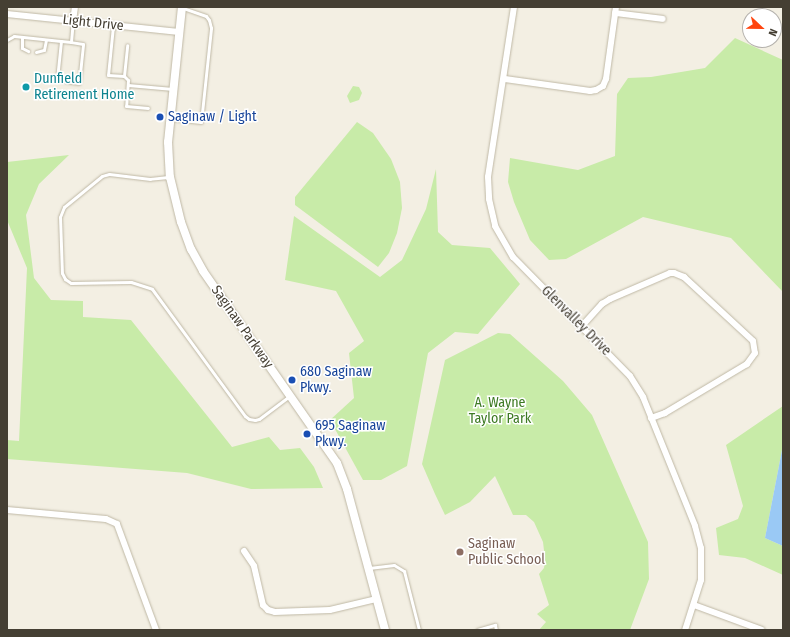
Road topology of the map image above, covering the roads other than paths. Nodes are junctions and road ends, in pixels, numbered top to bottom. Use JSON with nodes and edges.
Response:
{"nodes":[{"id":1,"x":75,"y":7,"type":"edge"},
{"id":2,"x":182,"y":7,"type":"edge"},
{"id":3,"x":514,"y":7,"type":"edge"},
{"id":4,"x":616,"y":10,"type":"edge"},
{"id":5,"x":7,"y":14,"type":"edge"},
{"id":6,"x":663,"y":19,"type":"dead end"},
{"id":7,"x":73,"y":21,"type":"junction"},
{"id":8,"x":113,"y":26,"type":"junction"},
{"id":9,"x":179,"y":32,"type":"junction"},
{"id":10,"x":22,"y":37,"type":"junction"},
{"id":11,"x":7,"y":40,"type":"edge"},
{"id":12,"x":46,"y":40,"type":"junction"},
{"id":13,"x":61,"y":41,"type":"junction"},
{"id":14,"x":71,"y":42,"type":"junction"},
{"id":15,"x":127,"y":45,"type":"dead end"},
{"id":16,"x":28,"y":51,"type":"dead end"},
{"id":17,"x":36,"y":52,"type":"dead end"},
{"id":18,"x":124,"y":76,"type":"junction"},
{"id":19,"x":504,"y":79,"type":"junction"},
{"id":20,"x":128,"y":85,"type":"junction"},
{"id":21,"x":173,"y":89,"type":"junction"},
{"id":22,"x":148,"y":108,"type":"dead end"},
{"id":23,"x":170,"y":119,"type":"junction"},
{"id":24,"x":170,"y":177,"type":"junction"},
{"id":25,"x":582,"y":326,"type":"junction"},
{"id":26,"x":291,"y":396,"type":"junction"},
{"id":27,"x":651,"y":418,"type":"junction"},
{"id":28,"x":7,"y":510,"type":"edge"},
{"id":29,"x":244,"y":551,"type":"dead end"},
{"id":30,"x":368,"y":568,"type":"junction"},
{"id":31,"x":376,"y":598,"type":"junction"},
{"id":32,"x":694,"y":605,"type":"junction"},
{"id":33,"x":156,"y":630,"type":"edge"},
{"id":34,"x":386,"y":630,"type":"edge"},
{"id":35,"x":419,"y":630,"type":"edge"},
{"id":36,"x":477,"y":630,"type":"edge"},
{"id":37,"x":496,"y":630,"type":"edge"},
{"id":38,"x":685,"y":630,"type":"edge"},
{"id":39,"x":762,"y":630,"type":"edge"}],
"edges":[{"from":1,"to":7,"type":"street"},
{"from":2,"to":9,"type":"street","name":"Saginaw Parkway"},
{"from":2,"to":23,"type":"lane"},
{"from":3,"to":19,"type":"street","name":"Glenvalley Drive"},
{"from":4,"to":6,"type":"street"},
{"from":4,"to":19,"type":"street"},
{"from":5,"to":7,"type":"street","name":"Light Drive"},
{"from":7,"to":8,"type":"street","name":"Light Drive"},
{"from":7,"to":14,"type":"lane"},
{"from":8,"to":9,"type":"street","name":"Light Drive"},
{"from":8,"to":18,"type":"lane"},
{"from":9,"to":21,"type":"street","name":"Saginaw Parkway"},
{"from":10,"to":11,"type":"lane"},
{"from":10,"to":12,"type":"lane"},
{"from":10,"to":16,"type":"lane"},
{"from":12,"to":13,"type":"lane"},
{"from":12,"to":17,"type":"lane"},
{"from":13,"to":14,"type":"lane"},
{"from":13,"to":14,"type":"lane"},
{"from":15,"to":18,"type":"lane"},
{"from":18,"to":20,"type":"lane"},
{"from":19,"to":25,"type":"street","name":"Glenvalley Drive"},
{"from":20,"to":21,"type":"lane"},
{"from":20,"to":22,"type":"lane"},
{"from":21,"to":23,"type":"street","name":"Saginaw Parkway"},
{"from":23,"to":24,"type":"street","name":"Saginaw Parkway"},
{"from":24,"to":26,"type":"street","name":"Saginaw Parkway"},
{"from":24,"to":26,"type":"lane"},
{"from":25,"to":27,"type":"street","name":"Glenvalley Drive"},
{"from":25,"to":27,"type":"street"},
{"from":26,"to":30,"type":"street","name":"Saginaw Parkway"},
{"from":27,"to":32,"type":"street","name":"Glenvalley Drive"},
{"from":28,"to":33,"type":"street"},
{"from":29,"to":31,"type":"street"},
{"from":30,"to":31,"type":"street","name":"Saginaw Parkway"},
{"from":30,"to":35,"type":"lane"},
{"from":31,"to":34,"type":"street","name":"Saginaw Parkway"},
{"from":32,"to":38,"type":"street","name":"Glenvalley Drive"},
{"from":32,"to":39,"type":"street"},
{"from":36,"to":37,"type":"lane"}]}
